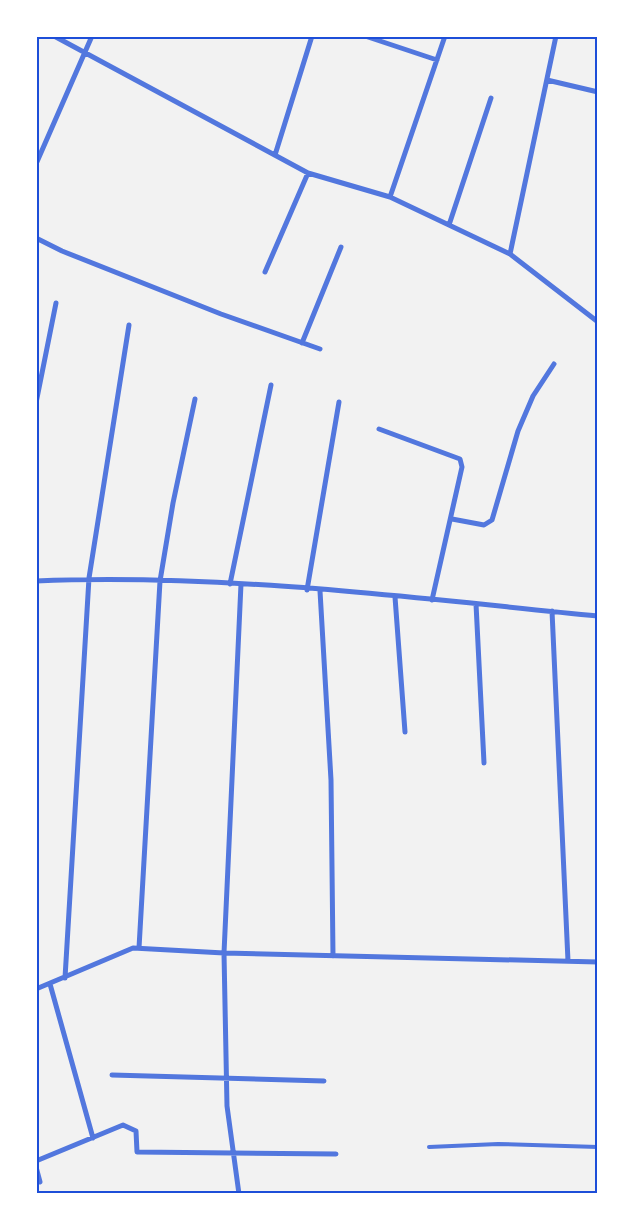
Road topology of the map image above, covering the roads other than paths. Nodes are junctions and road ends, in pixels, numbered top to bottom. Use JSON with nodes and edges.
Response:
{"nodes":[{"id":1,"x":54,"y":36,"type":"edge"},
{"id":2,"x":92,"y":36,"type":"edge"},
{"id":3,"x":312,"y":36,"type":"edge"},
{"id":4,"x":365,"y":36,"type":"edge"},
{"id":5,"x":445,"y":36,"type":"edge"},
{"id":6,"x":556,"y":36,"type":"edge"},
{"id":7,"x":377,"y":38,"type":"edge"},
{"id":8,"x":86,"y":53,"type":"junction"},
{"id":9,"x":437,"y":60,"type":"junction"},
{"id":10,"x":547,"y":80,"type":"junction"},
{"id":11,"x":598,"y":92,"type":"edge"},
{"id":12,"x":491,"y":98,"type":"dead end"},
{"id":13,"x":275,"y":155,"type":"junction"},
{"id":14,"x":36,"y":164,"type":"edge"},
{"id":15,"x":308,"y":173,"type":"junction"},
{"id":16,"x":390,"y":197,"type":"junction"},
{"id":17,"x":449,"y":225,"type":"junction"},
{"id":18,"x":36,"y":238,"type":"edge"},
{"id":19,"x":341,"y":247,"type":"dead end"},
{"id":20,"x":510,"y":254,"type":"junction"},
{"id":21,"x":265,"y":272,"type":"dead end"},
{"id":22,"x":56,"y":303,"type":"dead end"},
{"id":23,"x":598,"y":322,"type":"edge"},
{"id":24,"x":129,"y":325,"type":"dead end"},
{"id":25,"x":302,"y":343,"type":"junction"},
{"id":26,"x":320,"y":349,"type":"dead end"},
{"id":27,"x":554,"y":364,"type":"dead end"},
{"id":28,"x":271,"y":384,"type":"dead end"},
{"id":29,"x":195,"y":399,"type":"dead end"},
{"id":30,"x":339,"y":402,"type":"dead end"},
{"id":31,"x":36,"y":403,"type":"edge"},
{"id":32,"x":379,"y":429,"type":"dead end"},
{"id":33,"x":452,"y":519,"type":"junction"},
{"id":34,"x":89,"y":578,"type":"junction"},
{"id":35,"x":36,"y":581,"type":"edge"},
{"id":36,"x":160,"y":581,"type":"junction"},
{"id":37,"x":230,"y":584,"type":"junction"},
{"id":38,"x":241,"y":584,"type":"junction"},
{"id":39,"x":307,"y":590,"type":"junction"},
{"id":40,"x":320,"y":591,"type":"junction"},
{"id":41,"x":395,"y":597,"type":"junction"},
{"id":42,"x":432,"y":600,"type":"junction"},
{"id":43,"x":476,"y":604,"type":"junction"},
{"id":44,"x":552,"y":611,"type":"junction"},
{"id":45,"x":598,"y":616,"type":"edge"},
{"id":46,"x":404,"y":732,"type":"dead end"},
{"id":47,"x":484,"y":763,"type":"dead end"},
{"id":48,"x":139,"y":948,"type":"junction"},
{"id":49,"x":224,"y":953,"type":"junction"},
{"id":50,"x":333,"y":956,"type":"junction"},
{"id":51,"x":568,"y":961,"type":"junction"},
{"id":52,"x":598,"y":962,"type":"edge"},
{"id":53,"x":65,"y":978,"type":"junction"},
{"id":54,"x":50,"y":984,"type":"junction"},
{"id":55,"x":36,"y":989,"type":"edge"},
{"id":56,"x":112,"y":1075,"type":"dead end"},
{"id":57,"x":226,"y":1078,"type":"junction"},
{"id":58,"x":324,"y":1081,"type":"dead end"},
{"id":59,"x":93,"y":1138,"type":"junction"},
{"id":60,"x":429,"y":1147,"type":"dead end"},
{"id":61,"x":598,"y":1147,"type":"edge"},
{"id":62,"x":233,"y":1153,"type":"junction"},
{"id":63,"x":336,"y":1154,"type":"dead end"},
{"id":64,"x":36,"y":1161,"type":"edge"},
{"id":65,"x":36,"y":1167,"type":"edge"},
{"id":66,"x":40,"y":1182,"type":"dead end"},
{"id":67,"x":239,"y":1194,"type":"edge"}],
"edges":[{"from":1,"to":8,"type":"street"},
{"from":2,"to":8,"type":"street"},
{"from":3,"to":13,"type":"street"},
{"from":4,"to":7,"type":"street"},
{"from":5,"to":9,"type":"street"},
{"from":6,"to":10,"type":"street"},
{"from":7,"to":9,"type":"street"},
{"from":8,"to":13,"type":"street"},
{"from":8,"to":14,"type":"street"},
{"from":9,"to":16,"type":"street"},
{"from":10,"to":11,"type":"street"},
{"from":10,"to":20,"type":"street"},
{"from":12,"to":17,"type":"street"},
{"from":13,"to":15,"type":"street"},
{"from":15,"to":16,"type":"street"},
{"from":15,"to":21,"type":"street"},
{"from":16,"to":17,"type":"street"},
{"from":17,"to":20,"type":"street"},
{"from":18,"to":25,"type":"street"},
{"from":19,"to":25,"type":"street"},
{"from":20,"to":23,"type":"street"},
{"from":22,"to":31,"type":"street"},
{"from":24,"to":34,"type":"street"},
{"from":25,"to":26,"type":"street"},
{"from":27,"to":33,"type":"street"},
{"from":28,"to":37,"type":"street"},
{"from":29,"to":36,"type":"street"},
{"from":30,"to":39,"type":"street"},
{"from":32,"to":33,"type":"street"},
{"from":33,"to":42,"type":"street"},
{"from":34,"to":35,"type":"street"},
{"from":34,"to":36,"type":"street"},
{"from":34,"to":53,"type":"street"},
{"from":36,"to":37,"type":"street"},
{"from":36,"to":48,"type":"street"},
{"from":37,"to":38,"type":"street"},
{"from":38,"to":39,"type":"street"},
{"from":38,"to":49,"type":"street"},
{"from":39,"to":40,"type":"street"},
{"from":40,"to":41,"type":"street"},
{"from":40,"to":50,"type":"street"},
{"from":41,"to":42,"type":"street"},
{"from":41,"to":46,"type":"street"},
{"from":42,"to":43,"type":"street"},
{"from":43,"to":44,"type":"street"},
{"from":43,"to":47,"type":"street"},
{"from":44,"to":45,"type":"street"},
{"from":44,"to":51,"type":"street"},
{"from":48,"to":49,"type":"street"},
{"from":48,"to":53,"type":"street"},
{"from":49,"to":50,"type":"street"},
{"from":49,"to":57,"type":"street"},
{"from":50,"to":51,"type":"street"},
{"from":51,"to":52,"type":"street"},
{"from":53,"to":54,"type":"street"},
{"from":54,"to":55,"type":"street"},
{"from":54,"to":59,"type":"street"},
{"from":56,"to":57,"type":"street"},
{"from":57,"to":58,"type":"street"},
{"from":57,"to":62,"type":"street"},
{"from":59,"to":62,"type":"street"},
{"from":59,"to":64,"type":"street"},
{"from":60,"to":61,"type":"lane"},
{"from":62,"to":63,"type":"street"},
{"from":62,"to":67,"type":"street"},
{"from":65,"to":66,"type":"street"}]}
